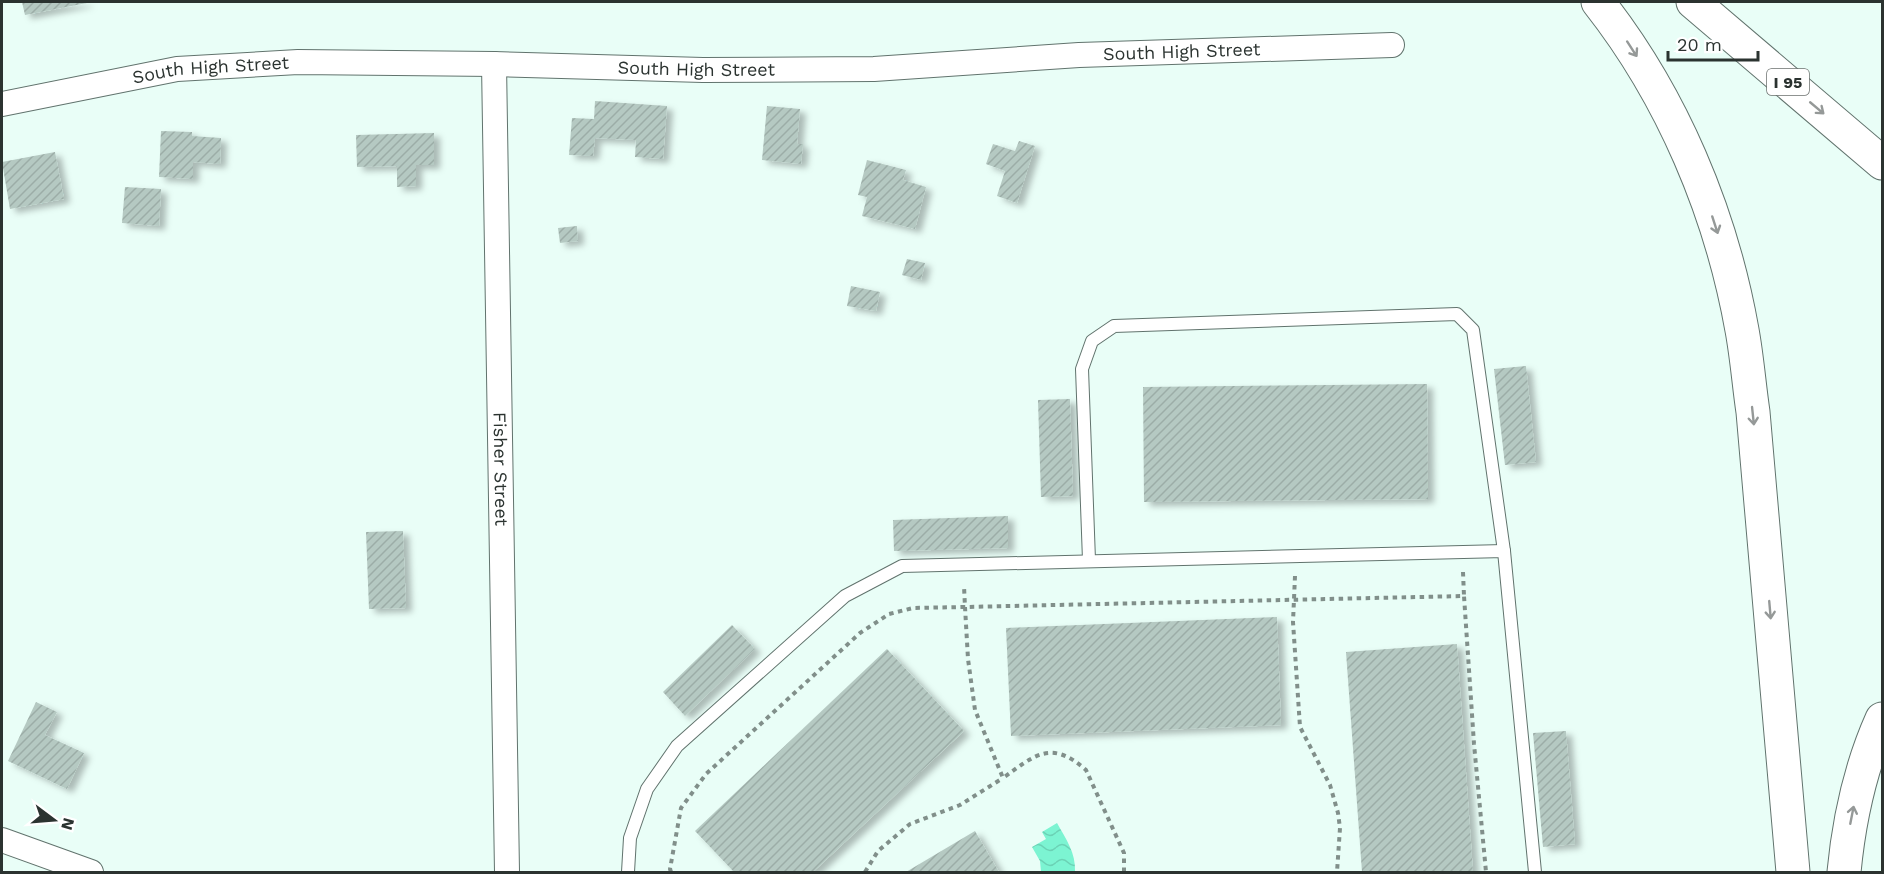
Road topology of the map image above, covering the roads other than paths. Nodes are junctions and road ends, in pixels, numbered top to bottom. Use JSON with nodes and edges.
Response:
{"nodes":[{"id":1,"x":1598,"y":2,"type":"edge"},
{"id":2,"x":1693,"y":2,"type":"edge"},
{"id":3,"x":1392,"y":45,"type":"dead end"},
{"id":4,"x":494,"y":64,"type":"junction"},
{"id":5,"x":2,"y":104,"type":"edge"},
{"id":6,"x":1882,"y":163,"type":"edge"},
{"id":7,"x":1504,"y":551,"type":"junction"},
{"id":8,"x":1089,"y":560,"type":"junction"},
{"id":9,"x":1882,"y":719,"type":"edge"},
{"id":10,"x":2,"y":840,"type":"edge"},
{"id":11,"x":91,"y":873,"type":"edge"},
{"id":12,"x":507,"y":873,"type":"edge"},
{"id":13,"x":628,"y":873,"type":"edge"},
{"id":14,"x":1535,"y":873,"type":"edge"},
{"id":15,"x":1793,"y":873,"type":"edge"},
{"id":16,"x":1844,"y":873,"type":"edge"}],
"edges":[{"from":1,"to":15,"type":"highway","one_way":true},
{"from":2,"to":6,"type":"highway","number":"I 95","one_way":true},
{"from":3,"to":4,"type":"street","name":"South High Street"},
{"from":4,"to":5,"type":"street","name":"South High Street"},
{"from":4,"to":12,"type":"street","name":"Fisher Street"},
{"from":7,"to":8,"type":"lane"},
{"from":7,"to":8,"type":"lane"},
{"from":7,"to":14,"type":"lane"},
{"from":8,"to":13,"type":"lane"},
{"from":16,"to":9,"type":"highway","one_way":true},
{"from":10,"to":11,"type":"street"}]}
